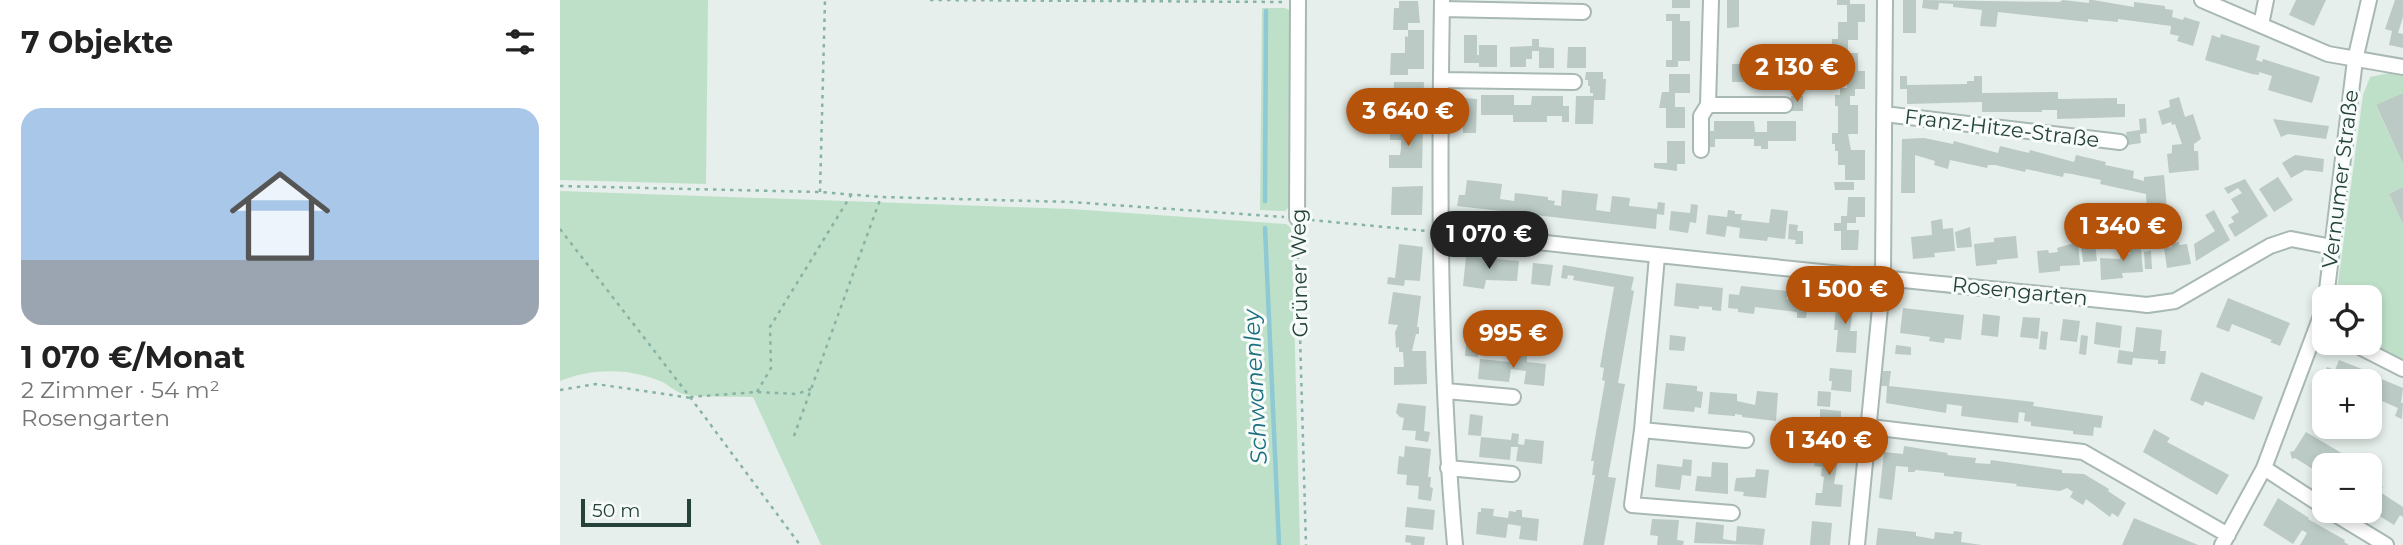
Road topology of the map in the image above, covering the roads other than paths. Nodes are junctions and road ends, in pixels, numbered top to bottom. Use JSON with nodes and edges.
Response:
{"nodes":[{"id":1,"x":1711,"y":0,"type":"edge"},
{"id":2,"x":1885,"y":0,"type":"edge"},
{"id":3,"x":2202,"y":0,"type":"edge"},
{"id":4,"x":2266,"y":0,"type":"edge"},
{"id":5,"x":2369,"y":0,"type":"edge"},
{"id":6,"x":1298,"y":1,"type":"edge"},
{"id":7,"x":1442,"y":5,"type":"edge"},
{"id":8,"x":1583,"y":12,"type":"dead end"},
{"id":9,"x":2261,"y":25,"type":"junction"},
{"id":10,"x":2355,"y":60,"type":"junction"},
{"id":11,"x":2403,"y":67,"type":"edge"},
{"id":12,"x":1441,"y":80,"type":"junction"},
{"id":13,"x":1574,"y":82,"type":"dead end"},
{"id":14,"x":1708,"y":105,"type":"junction"},
{"id":15,"x":1785,"y":105,"type":"dead end"},
{"id":16,"x":1884,"y":114,"type":"junction"},
{"id":17,"x":2120,"y":142,"type":"dead end"},
{"id":18,"x":1701,"y":150,"type":"dead end"},
{"id":19,"x":1297,"y":218,"type":"road end"},
{"id":20,"x":1441,"y":231,"type":"junction"},
{"id":21,"x":2332,"y":247,"type":"junction"},
{"id":22,"x":1657,"y":256,"type":"junction"},
{"id":23,"x":1883,"y":277,"type":"junction"},
{"id":24,"x":2328,"y":285,"type":"edge"},
{"id":25,"x":2312,"y":349,"type":"edge"},
{"id":26,"x":2376,"y":355,"type":"edge"},
{"id":27,"x":2403,"y":369,"type":"edge"},
{"id":28,"x":1446,"y":391,"type":"junction"},
{"id":29,"x":1513,"y":397,"type":"dead end"},
{"id":30,"x":1870,"y":427,"type":"junction"},
{"id":31,"x":1642,"y":430,"type":"junction"},
{"id":32,"x":1746,"y":440,"type":"dead end"},
{"id":33,"x":1448,"y":468,"type":"junction"},
{"id":34,"x":2264,"y":468,"type":"junction"},
{"id":35,"x":1512,"y":474,"type":"dead end"},
{"id":36,"x":2312,"y":499,"type":"edge"},
{"id":37,"x":1732,"y":513,"type":"dead end"},
{"id":38,"x":2350,"y":523,"type":"edge"},
{"id":39,"x":2225,"y":540,"type":"edge"},
{"id":40,"x":1455,"y":545,"type":"edge"},
{"id":41,"x":1857,"y":545,"type":"edge"},
{"id":42,"x":2386,"y":545,"type":"edge"}],
"edges":[{"from":1,"to":14,"type":"street"},
{"from":2,"to":16,"type":"street"},
{"from":3,"to":9,"type":"street"},
{"from":4,"to":9,"type":"street"},
{"from":5,"to":10,"type":"street","name":"Vernumer Straße"},
{"from":6,"to":19,"type":"street","name":"Grüner Weg"},
{"from":7,"to":8,"type":"street"},
{"from":7,"to":12,"type":"street"},
{"from":9,"to":10,"type":"street"},
{"from":10,"to":11,"type":"street","name":"Vernumer Straße"},
{"from":10,"to":21,"type":"street","name":"Vernumer Straße"},
{"from":12,"to":13,"type":"street"},
{"from":12,"to":20,"type":"street"},
{"from":14,"to":15,"type":"street"},
{"from":14,"to":18,"type":"street"},
{"from":16,"to":17,"type":"street","name":"Franz-Hitze-Straße"},
{"from":16,"to":23,"type":"street"},
{"from":20,"to":22,"type":"street","name":"Rosengarten"},
{"from":20,"to":28,"type":"street"},
{"from":21,"to":23,"type":"street","name":"Rosengarten"},
{"from":21,"to":24,"type":"street","name":"Vernumer Straße"},
{"from":22,"to":23,"type":"street","name":"Rosengarten"},
{"from":22,"to":31,"type":"street"},
{"from":23,"to":30,"type":"street"},
{"from":25,"to":34,"type":"street"},
{"from":26,"to":27,"type":"street"},
{"from":28,"to":29,"type":"street"},
{"from":28,"to":33,"type":"street"},
{"from":30,"to":39,"type":"street"},
{"from":30,"to":41,"type":"street"},
{"from":31,"to":32,"type":"street"},
{"from":31,"to":37,"type":"street"},
{"from":33,"to":35,"type":"street"},
{"from":33,"to":40,"type":"street"},
{"from":34,"to":36,"type":"street"},
{"from":34,"to":39,"type":"street"},
{"from":38,"to":42,"type":"street"}]}
